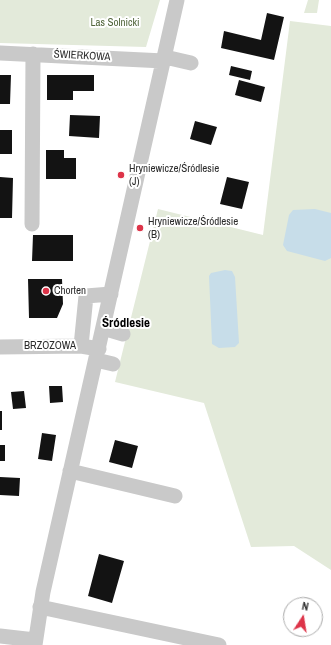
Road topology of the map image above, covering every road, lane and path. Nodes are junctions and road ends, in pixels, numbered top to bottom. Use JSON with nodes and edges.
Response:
{"nodes":[{"id":1,"x":177,"y":0,"type":"edge"},
{"id":2,"x":0,"y":53,"type":"edge"},
{"id":3,"x":33,"y":54,"type":"junction"},
{"id":4,"x":165,"y":59,"type":"junction"},
{"id":5,"x":191,"y":63,"type":"dead end"},
{"id":6,"x":32,"y":224,"type":"dead end"},
{"id":7,"x":111,"y":294,"type":"junction"},
{"id":8,"x":104,"y":328,"type":"junction"},
{"id":9,"x":123,"y":334,"type":"dead end"},
{"id":10,"x":81,"y":346,"type":"junction"},
{"id":11,"x":0,"y":347,"type":"edge"},
{"id":12,"x":97,"y":355,"type":"junction"},
{"id":13,"x":113,"y":364,"type":"dead end"},
{"id":14,"x":70,"y":471,"type":"junction"},
{"id":15,"x":175,"y":496,"type":"dead end"},
{"id":16,"x":40,"y":607,"type":"junction"},
{"id":17,"x":0,"y":636,"type":"edge"},
{"id":18,"x":35,"y":642,"type":"edge"},
{"id":19,"x":219,"y":645,"type":"edge"}],
"edges":[{"from":1,"to":4,"type":"street"},
{"from":2,"to":3,"type":"street","name":"ŚWIERKOWA"},
{"from":3,"to":4,"type":"street","name":"ŚWIERKOWA"},
{"from":3,"to":6,"type":"street"},
{"from":4,"to":5,"type":"street","name":"ŚWIERKOWA"},
{"from":4,"to":7,"type":"street"},
{"from":7,"to":8,"type":"street"},
{"from":7,"to":10,"type":"street"},
{"from":8,"to":9,"type":"street"},
{"from":8,"to":12,"type":"street"},
{"from":10,"to":11,"type":"street","name":"BRZOZOWA"},
{"from":10,"to":12,"type":"street","name":"BRZOZOWA"},
{"from":12,"to":13,"type":"street","name":"BRZOZOWA"},
{"from":12,"to":14,"type":"street"},
{"from":14,"to":15,"type":"street"},
{"from":14,"to":16,"type":"street"},
{"from":16,"to":18,"type":"street"},
{"from":16,"to":19,"type":"street"},
{"from":17,"to":18,"type":"street"}]}
